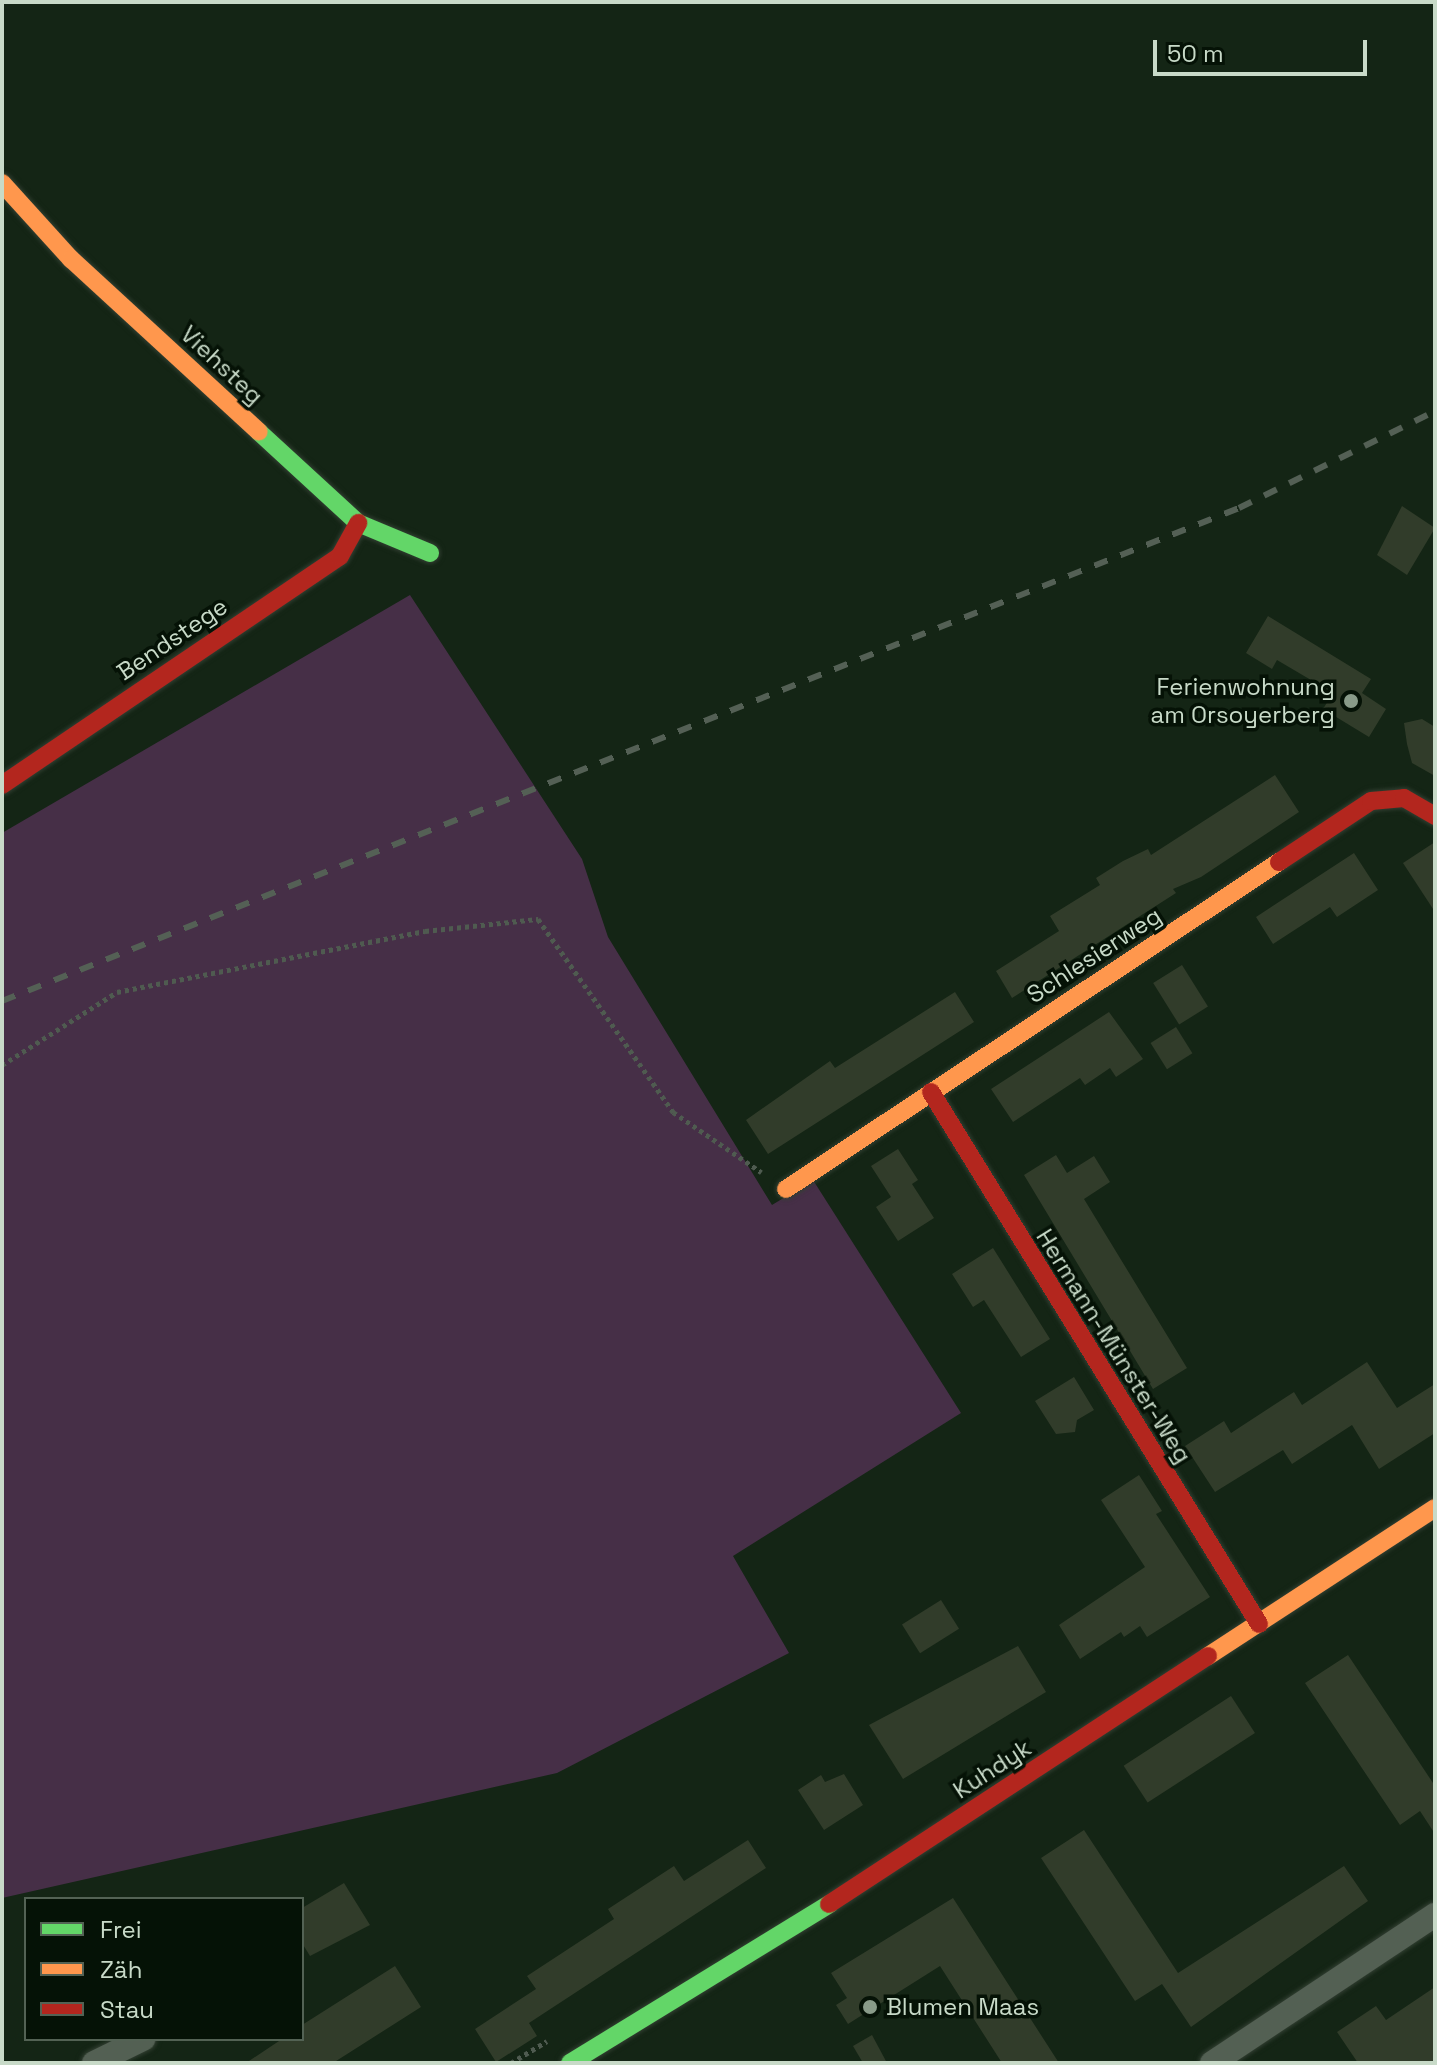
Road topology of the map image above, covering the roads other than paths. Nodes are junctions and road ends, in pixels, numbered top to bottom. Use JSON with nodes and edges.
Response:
{"nodes":[{"id":1,"x":2,"y":183,"type":"edge"},
{"id":2,"x":358,"y":523,"type":"junction"},
{"id":3,"x":430,"y":553,"type":"dead end"},
{"id":4,"x":2,"y":785,"type":"edge"},
{"id":5,"x":1435,"y":816,"type":"edge"},
{"id":6,"x":931,"y":1092,"type":"junction"},
{"id":7,"x":786,"y":1189,"type":"road end"},
{"id":8,"x":1435,"y":1508,"type":"edge"},
{"id":9,"x":1259,"y":1624,"type":"junction"},
{"id":10,"x":1435,"y":1915,"type":"edge"},
{"id":11,"x":139,"y":2041,"type":"edge"},
{"id":12,"x":94,"y":2063,"type":"edge"},
{"id":13,"x":570,"y":2063,"type":"edge"},
{"id":14,"x":1212,"y":2063,"type":"edge"}],
"edges":[{"from":1,"to":2,"type":"street","name":"Viehsteg"},
{"from":2,"to":3,"type":"street","name":"Viehsteg"},
{"from":2,"to":4,"type":"street","name":"Bendstege"},
{"from":5,"to":6,"type":"street","name":"Schlesierweg"},
{"from":6,"to":7,"type":"street","name":"Schlesierweg"},
{"from":6,"to":9,"type":"street","name":"Hermann-Münster-Weg"},
{"from":8,"to":9,"type":"street","name":"Kuhdyk"},
{"from":9,"to":13,"type":"street","name":"Kuhdyk"},
{"from":10,"to":14,"type":"street"},
{"from":11,"to":12,"type":"street"}]}
